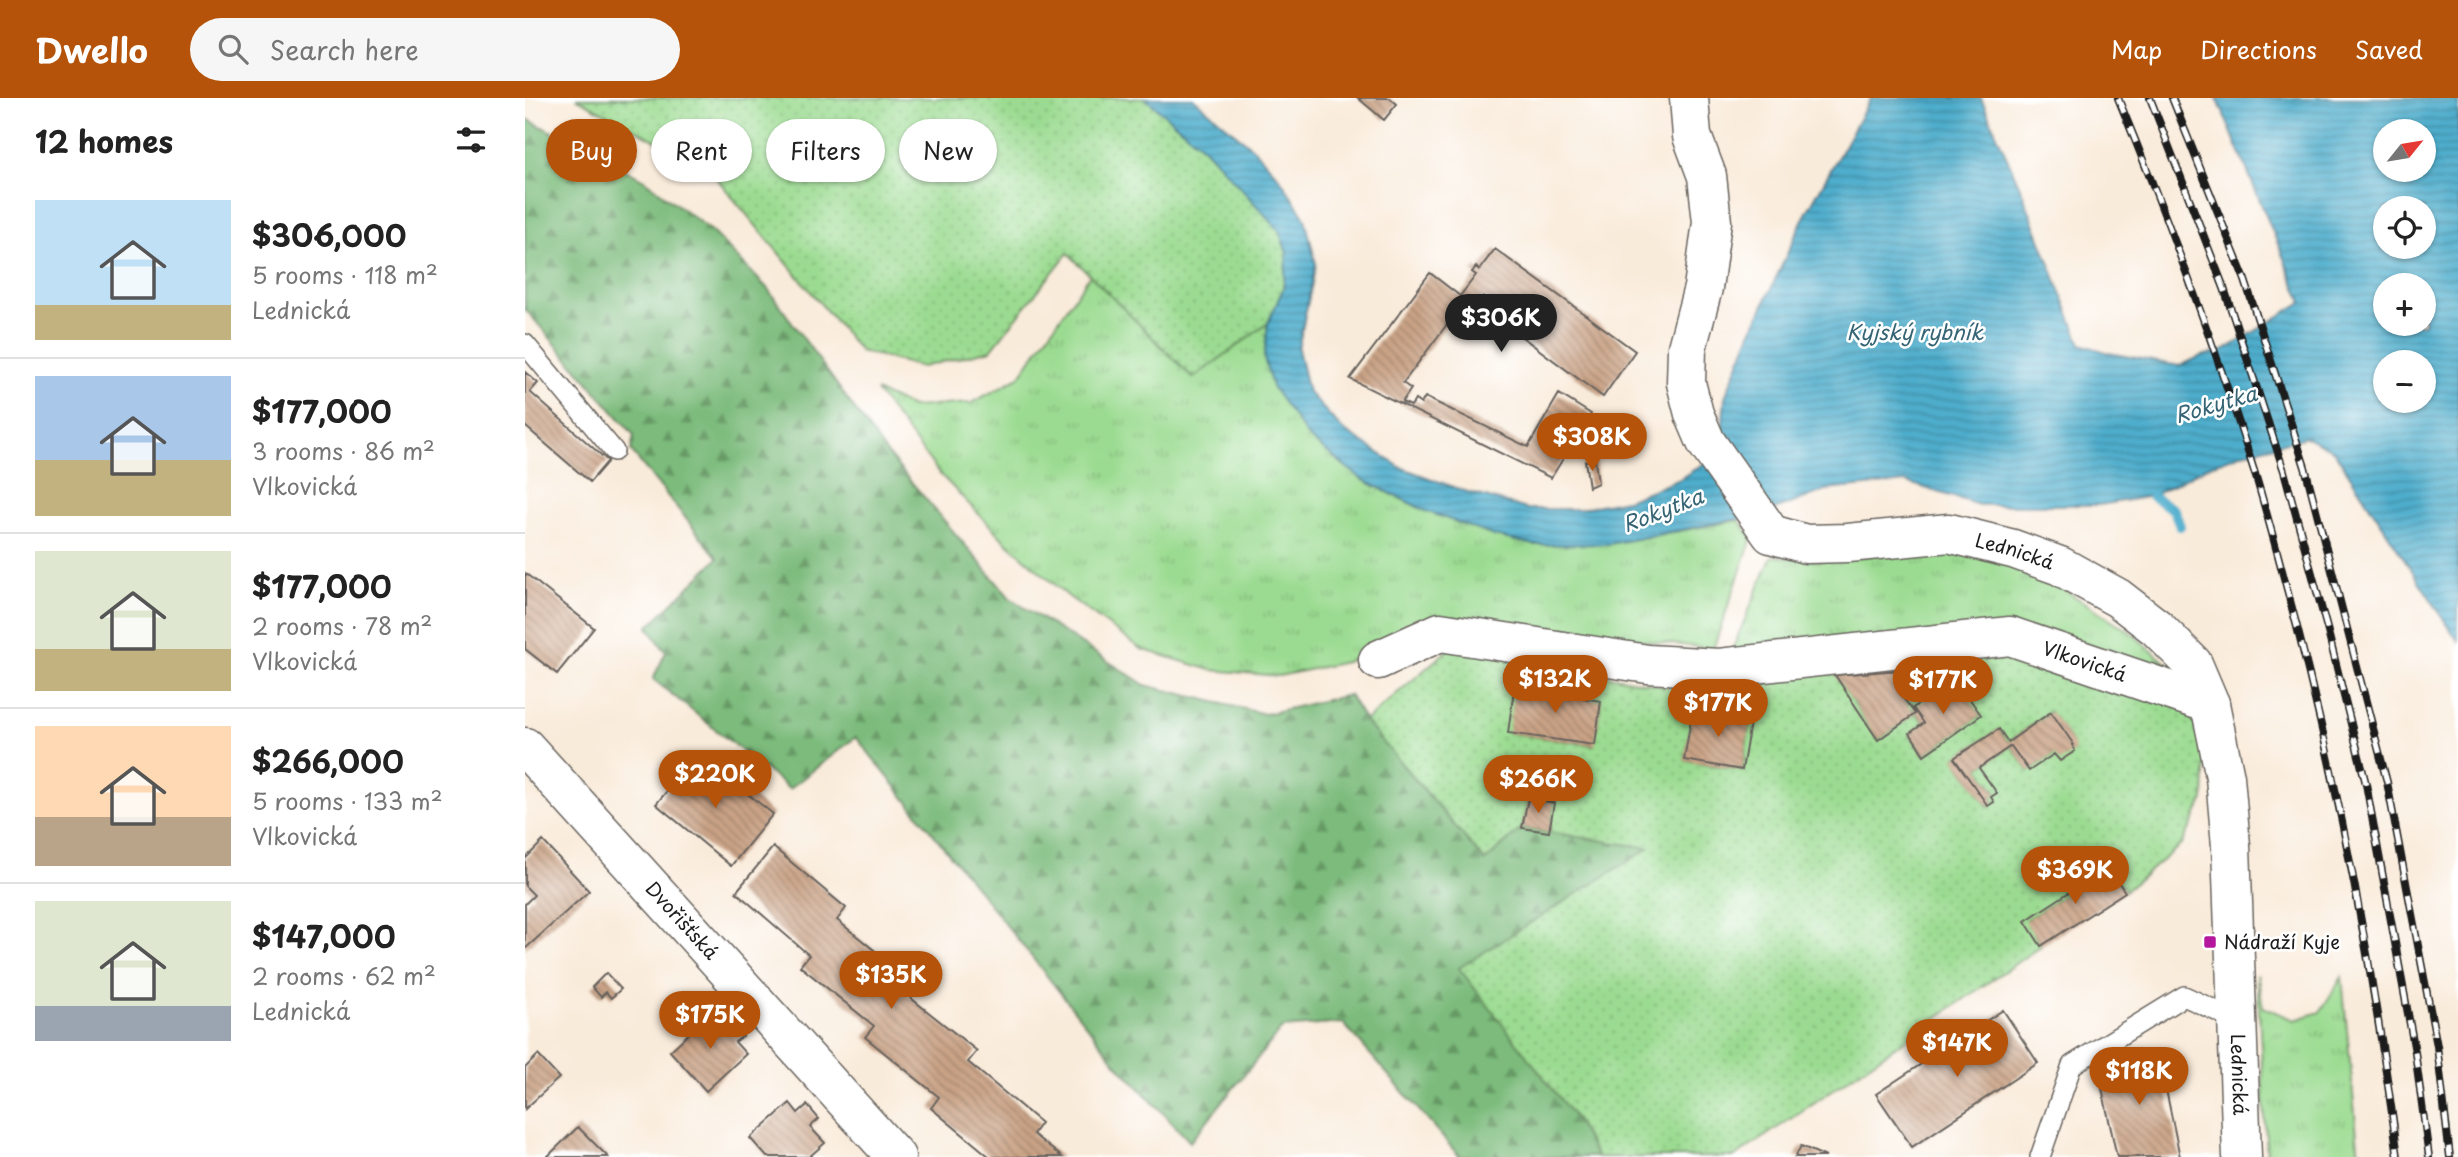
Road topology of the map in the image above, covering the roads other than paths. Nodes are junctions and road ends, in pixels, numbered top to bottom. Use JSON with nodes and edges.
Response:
{"nodes":[{"id":1,"x":1662,"y":98,"type":"edge"},
{"id":2,"x":1689,"y":98,"type":"edge"},
{"id":3,"x":1692,"y":136,"type":"junction"},
{"id":4,"x":525,"y":344,"type":"edge"},
{"id":5,"x":614,"y":452,"type":"dead end"},
{"id":6,"x":1378,"y":660,"type":"dead end"},
{"id":7,"x":2210,"y":704,"type":"junction"},
{"id":8,"x":525,"y":747,"type":"edge"},
{"id":9,"x":2236,"y":1020,"type":"junction"},
{"id":10,"x":896,"y":1157,"type":"edge"},
{"id":11,"x":2040,"y":1157,"type":"edge"},
{"id":12,"x":2242,"y":1157,"type":"edge"}],
"edges":[{"from":1,"to":3,"type":"street"},
{"from":2,"to":3,"type":"street","name":"Lednická"},
{"from":3,"to":7,"type":"street","name":"Lednická"},
{"from":4,"to":5,"type":"lane"},
{"from":6,"to":7,"type":"street","name":"Vlkovická"},
{"from":7,"to":9,"type":"street","name":"Lednická"},
{"from":8,"to":10,"type":"street","name":"Dvořišťská"},
{"from":9,"to":11,"type":"lane"},
{"from":9,"to":12,"type":"street","name":"Lednická"}]}
